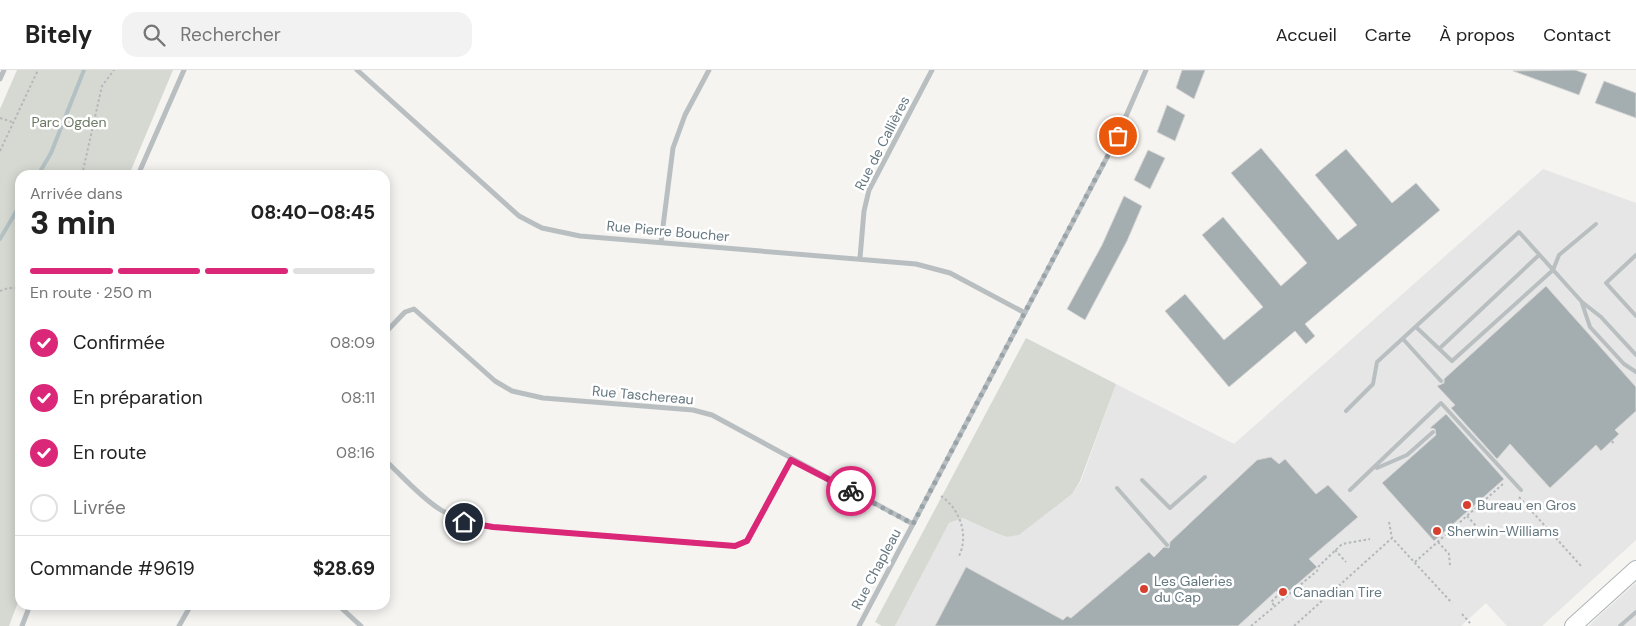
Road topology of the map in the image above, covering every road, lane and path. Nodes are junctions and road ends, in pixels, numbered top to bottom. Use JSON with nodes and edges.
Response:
{"nodes":[{"id":1,"x":4,"y":70,"type":"edge"},
{"id":2,"x":38,"y":70,"type":"edge"},
{"id":3,"x":114,"y":70,"type":"edge"},
{"id":4,"x":184,"y":70,"type":"edge"},
{"id":5,"x":357,"y":70,"type":"edge"},
{"id":6,"x":709,"y":70,"type":"edge"},
{"id":7,"x":932,"y":70,"type":"edge"},
{"id":8,"x":1146,"y":70,"type":"edge"},
{"id":9,"x":0,"y":79,"type":"edge"},
{"id":10,"x":0,"y":118,"type":"edge"},
{"id":11,"x":13,"y":123,"type":"junction"},
{"id":12,"x":82,"y":124,"type":"dead end"},
{"id":13,"x":94,"y":127,"type":"junction"},
{"id":14,"x":0,"y":151,"type":"edge"},
{"id":15,"x":83,"y":170,"type":"edge"},
{"id":16,"x":140,"y":170,"type":"edge"},
{"id":17,"x":1596,"y":224,"type":"dead end"},
{"id":18,"x":661,"y":242,"type":"junction"},
{"id":19,"x":1539,"y":255,"type":"junction"},
{"id":20,"x":1636,"y":255,"type":"edge"},
{"id":21,"x":860,"y":258,"type":"junction"},
{"id":22,"x":1553,"y":270,"type":"junction"},
{"id":23,"x":15,"y":288,"type":"edge"},
{"id":24,"x":0,"y":291,"type":"edge"},
{"id":25,"x":1582,"y":302,"type":"junction"},
{"id":26,"x":1025,"y":313,"type":"junction"},
{"id":27,"x":1636,"y":316,"type":"edge"},
{"id":28,"x":1416,"y":326,"type":"junction"},
{"id":29,"x":390,"y":328,"type":"edge"},
{"id":30,"x":1403,"y":339,"type":"junction"},
{"id":31,"x":1440,"y":348,"type":"junction"},
{"id":32,"x":1636,"y":355,"type":"edge"},
{"id":33,"x":1636,"y":372,"type":"edge"},
{"id":34,"x":1442,"y":381,"type":"dead end"},
{"id":35,"x":1346,"y":411,"type":"dead end"},
{"id":36,"x":1433,"y":432,"type":"dead end"},
{"id":37,"x":791,"y":460,"type":"junction"},
{"id":38,"x":390,"y":465,"type":"edge"},
{"id":39,"x":1374,"y":469,"type":"junction"},
{"id":40,"x":1205,"y":477,"type":"dead end"},
{"id":41,"x":1142,"y":480,"type":"dead end"},
{"id":42,"x":1505,"y":482,"type":"dead end"},
{"id":43,"x":1117,"y":488,"type":"dead end"},
{"id":44,"x":1350,"y":490,"type":"dead end"},
{"id":45,"x":1521,"y":490,"type":"dead end"},
{"id":46,"x":1516,"y":495,"type":"dead end"},
{"id":47,"x":941,"y":496,"type":"dead end"},
{"id":48,"x":1471,"y":508,"type":"dead end"},
{"id":49,"x":1473,"y":510,"type":"junction"},
{"id":50,"x":1467,"y":516,"type":"junction"},
{"id":51,"x":1389,"y":522,"type":"dead end"},
{"id":52,"x":913,"y":524,"type":"junction"},
{"id":53,"x":1478,"y":528,"type":"dead end"},
{"id":54,"x":1440,"y":535,"type":"dead end"},
{"id":55,"x":1443,"y":537,"type":"junction"},
{"id":56,"x":1392,"y":538,"type":"junction"},
{"id":57,"x":1370,"y":539,"type":"dead end"},
{"id":58,"x":1438,"y":542,"type":"junction"},
{"id":59,"x":1167,"y":545,"type":"dead end"},
{"id":60,"x":1335,"y":550,"type":"junction"},
{"id":61,"x":959,"y":556,"type":"dead end"},
{"id":62,"x":1346,"y":562,"type":"dead end"},
{"id":63,"x":1415,"y":562,"type":"junction"},
{"id":64,"x":1450,"y":566,"type":"dead end"},
{"id":65,"x":1581,"y":566,"type":"dead end"},
{"id":66,"x":1636,"y":569,"type":"edge"},
{"id":67,"x":1279,"y":594,"type":"dead end"},
{"id":68,"x":1452,"y":603,"type":"dead end"},
{"id":69,"x":1274,"y":605,"type":"junction"},
{"id":70,"x":28,"y":610,"type":"edge"},
{"id":71,"x":188,"y":610,"type":"edge"},
{"id":72,"x":343,"y":610,"type":"edge"},
{"id":73,"x":1636,"y":612,"type":"edge"},
{"id":74,"x":1462,"y":614,"type":"dead end"},
{"id":75,"x":1470,"y":623,"type":"dead end"},
{"id":76,"x":22,"y":626,"type":"edge"},
{"id":77,"x":179,"y":626,"type":"edge"},
{"id":78,"x":361,"y":626,"type":"edge"},
{"id":79,"x":859,"y":626,"type":"edge"},
{"id":80,"x":1251,"y":626,"type":"edge"},
{"id":81,"x":1294,"y":626,"type":"edge"},
{"id":82,"x":1573,"y":626,"type":"edge"},
{"id":83,"x":1620,"y":626,"type":"edge"}],
"edges":[{"from":1,"to":9,"type":"street"},
{"from":2,"to":11,"type":"path"},
{"from":3,"to":13,"type":"path"},
{"from":4,"to":16,"type":"street"},
{"from":5,"to":18,"type":"street","name":"Rue Pierre Boucher"},
{"from":6,"to":18,"type":"street"},
{"from":7,"to":21,"type":"street","name":"Rue de Callières"},
{"from":8,"to":26,"type":"street","name":"Rue Chapleau"},
{"from":10,"to":11,"type":"path"},
{"from":11,"to":14,"type":"path"},
{"from":12,"to":13,"type":"path"},
{"from":13,"to":15,"type":"path"},
{"from":17,"to":22,"type":"lane"},
{"from":18,"to":21,"type":"street","name":"Rue Pierre Boucher"},
{"from":19,"to":22,"type":"lane"},
{"from":19,"to":28,"type":"lane"},
{"from":19,"to":31,"type":"lane"},
{"from":20,"to":27,"type":"lane"},
{"from":21,"to":26,"type":"street","name":"Rue Pierre Boucher"},
{"from":22,"to":25,"type":"lane"},
{"from":22,"to":31,"type":"lane"},
{"from":23,"to":24,"type":"path"},
{"from":25,"to":32,"type":"lane"},
{"from":25,"to":33,"type":"lane"},
{"from":26,"to":52,"type":"street","name":"Rue Chapleau"},
{"from":28,"to":30,"type":"lane"},
{"from":28,"to":31,"type":"lane"},
{"from":29,"to":37,"type":"street","name":"Rue Taschereau"},
{"from":30,"to":34,"type":"lane"},
{"from":30,"to":35,"type":"lane"},
{"from":36,"to":39,"type":"lane"},
{"from":37,"to":38,"type":"street"},
{"from":37,"to":52,"type":"street","name":"Rue Taschereau"},
{"from":39,"to":44,"type":"lane"},
{"from":39,"to":45,"type":"lane"},
{"from":40,"to":41,"type":"lane"},
{"from":42,"to":49,"type":"path"},
{"from":43,"to":59,"type":"lane"},
{"from":46,"to":65,"type":"path"},
{"from":47,"to":61,"type":"path"},
{"from":48,"to":49,"type":"path"},
{"from":49,"to":50,"type":"path"},
{"from":50,"to":53,"type":"path"},
{"from":50,"to":55,"type":"path"},
{"from":51,"to":56,"type":"path"},
{"from":52,"to":79,"type":"street","name":"Rue Chapleau"},
{"from":54,"to":55,"type":"path"},
{"from":55,"to":58,"type":"path"},
{"from":56,"to":63,"type":"path"},
{"from":56,"to":81,"type":"path"},
{"from":57,"to":60,"type":"path"},
{"from":58,"to":63,"type":"path"},
{"from":58,"to":64,"type":"path"},
{"from":60,"to":62,"type":"path"},
{"from":60,"to":69,"type":"path"},
{"from":63,"to":68,"type":"path"},
{"from":66,"to":82,"type":"street"},
{"from":67,"to":69,"type":"path"},
{"from":69,"to":80,"type":"path"},
{"from":70,"to":76,"type":"street"},
{"from":71,"to":77,"type":"street"},
{"from":72,"to":78,"type":"street"},
{"from":73,"to":83,"type":"lane"},
{"from":74,"to":75,"type":"path"}]}
